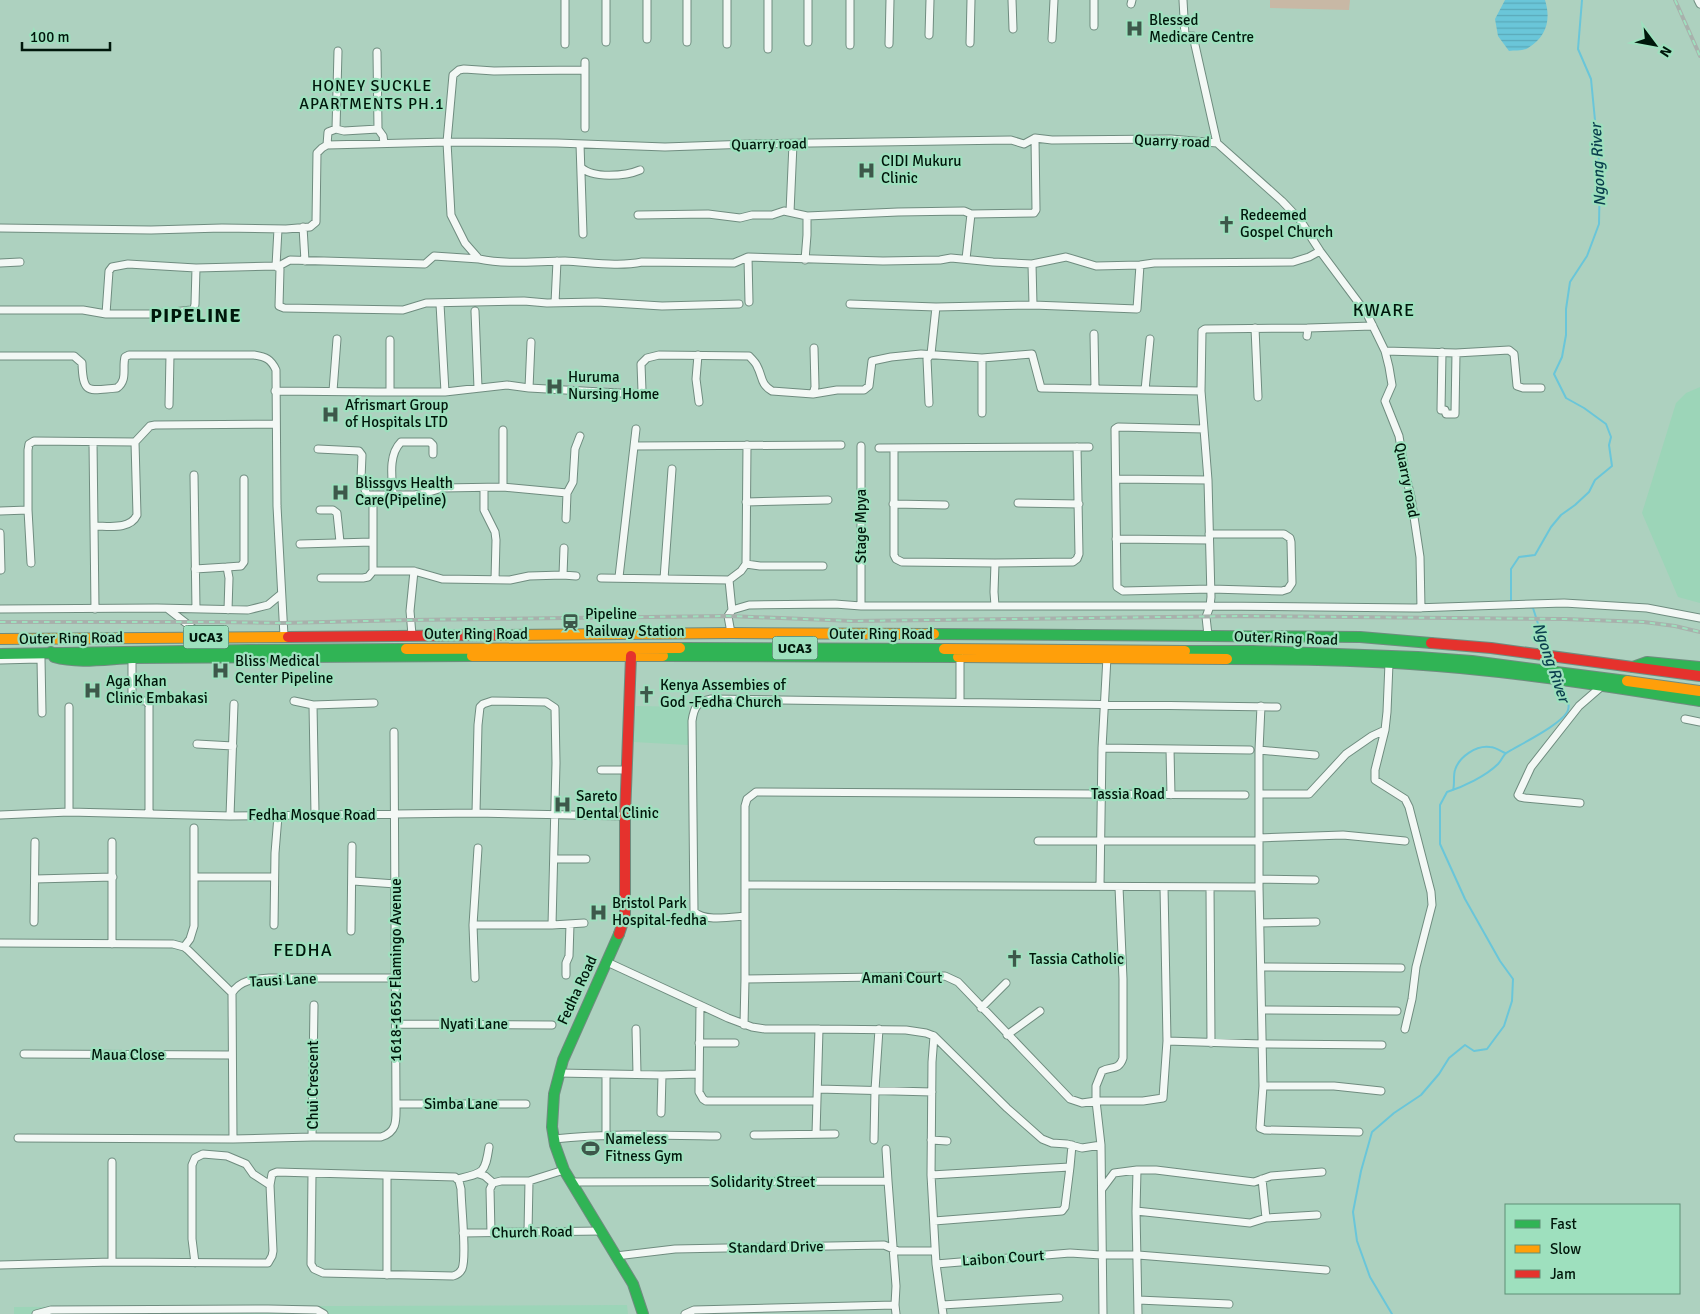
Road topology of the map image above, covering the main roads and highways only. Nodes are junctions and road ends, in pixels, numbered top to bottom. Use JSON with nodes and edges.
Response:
{"nodes":[{"id":1,"x":0,"y":639,"type":"edge"},
{"id":2,"x":470,"y":653,"type":"junction"},
{"id":3,"x":0,"y":654,"type":"edge"},
{"id":4,"x":1341,"y":654,"type":"junction"},
{"id":5,"x":52,"y":655,"type":"junction"},
{"id":6,"x":631,"y":656,"type":"junction"},
{"id":7,"x":1328,"y":660,"type":"junction"},
{"id":8,"x":1472,"y":661,"type":"junction"},
{"id":9,"x":1633,"y":667,"type":"junction"},
{"id":10,"x":1700,"y":667,"type":"edge"},
{"id":11,"x":1482,"y":671,"type":"junction"},
{"id":12,"x":1540,"y":674,"type":"junction"},
{"id":13,"x":1700,"y":676,"type":"edge"},
{"id":14,"x":1588,"y":680,"type":"junction"},
{"id":15,"x":1700,"y":691,"type":"edge"},
{"id":16,"x":1700,"y":701,"type":"edge"},
{"id":17,"x":643,"y":1314,"type":"edge"}],
"edges":[{"from":1,"to":9,"type":"main road","name":"Outer Ring Road","number":"UCA3"},
{"from":2,"to":4,"type":"main road","name":"Outer Ring Road","number":"UCA3"},
{"from":2,"to":5,"type":"main road","name":"Outer Ring Road","number":"UCA3"},
{"from":2,"to":5,"type":"main road","number":"UCA3"},
{"from":2,"to":6,"type":"main road","number":"UCA3"},
{"from":3,"to":5,"type":"main road","name":"Outer Ring Road","number":"UCA3"},
{"from":4,"to":7,"type":"main road"},
{"from":4,"to":8,"type":"main road","name":"Outer Ring Road","number":"UCA3"},
{"from":6,"to":7,"type":"main road","number":"UCA3"},
{"from":6,"to":17,"type":"main road","name":"Fedha Road"},
{"from":7,"to":11,"type":"main road","number":"UCA3"},
{"from":8,"to":11,"type":"main road"},
{"from":8,"to":12,"type":"main road","name":"Outer Ring Road","number":"UCA3"},
{"from":9,"to":10,"type":"main road","name":"Outer Ring Road","number":"UCA3"},
{"from":9,"to":13,"type":"main road","name":"Outer Ring Road","number":"UCA3"},
{"from":11,"to":12,"type":"main road","number":"UCA3"},
{"from":12,"to":14,"type":"main road","name":"Outer Ring Road","number":"UCA3"},
{"from":14,"to":15,"type":"main road","name":"Outer Ring Road","number":"UCA3"},
{"from":14,"to":16,"type":"main road","number":"UCA3"}]}
